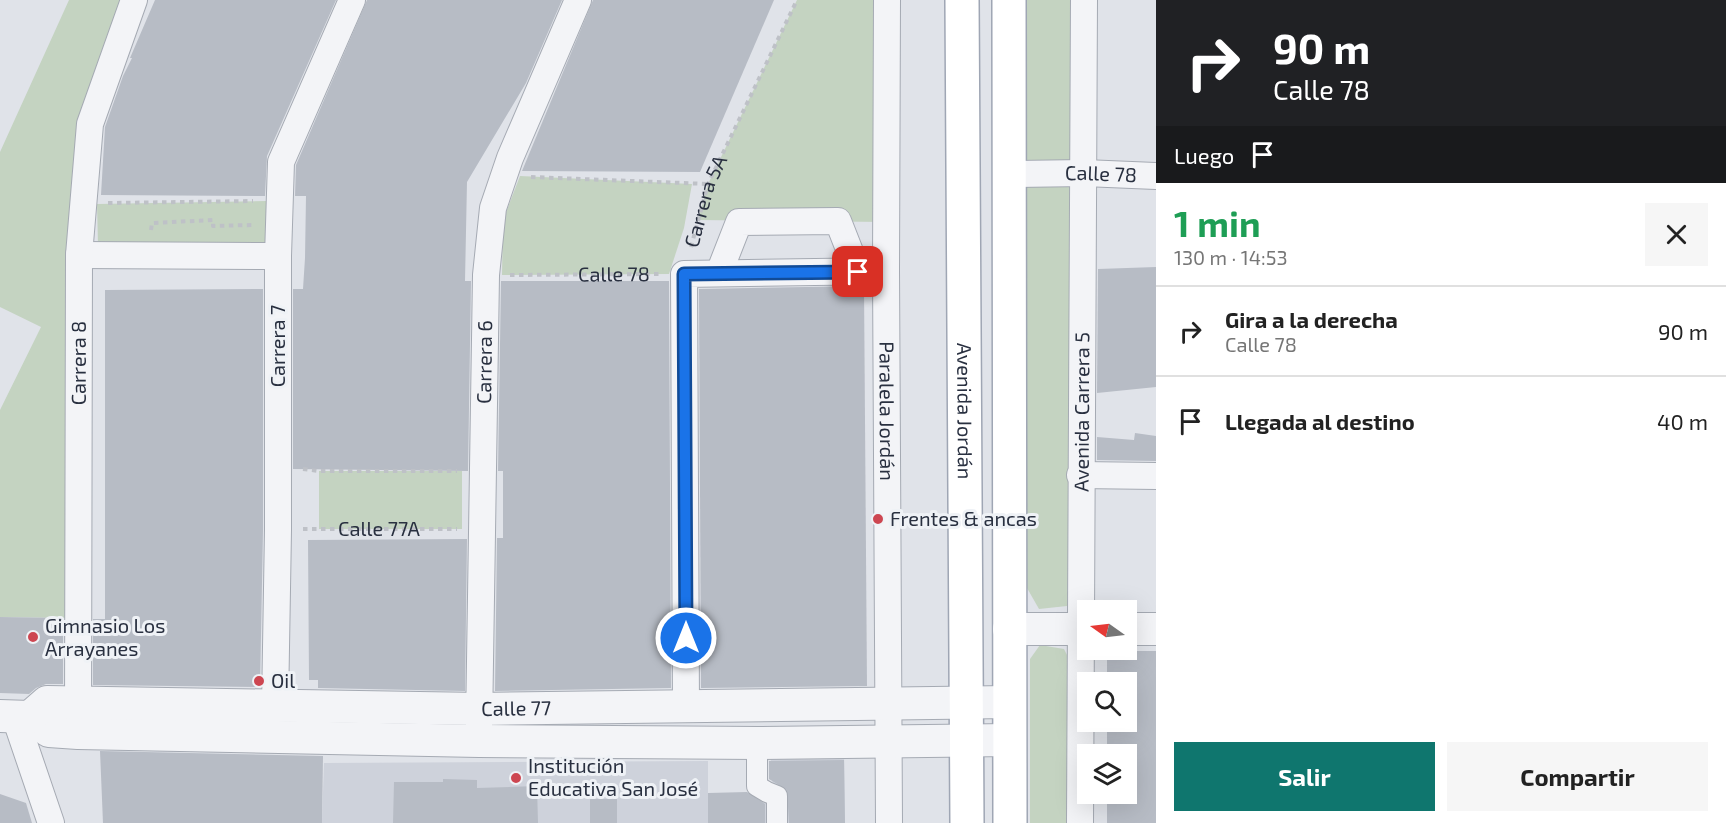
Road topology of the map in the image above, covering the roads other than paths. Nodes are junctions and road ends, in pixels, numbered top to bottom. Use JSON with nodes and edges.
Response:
{"nodes":[{"id":1,"x":134,"y":0,"type":"edge"},
{"id":2,"x":352,"y":0,"type":"edge"},
{"id":3,"x":578,"y":0,"type":"edge"},
{"id":4,"x":887,"y":0,"type":"edge"},
{"id":5,"x":962,"y":0,"type":"edge"},
{"id":6,"x":1009,"y":0,"type":"edge"},
{"id":7,"x":1084,"y":0,"type":"edge"},
{"id":8,"x":1084,"y":173,"type":"junction"},
{"id":9,"x":1009,"y":174,"type":"junction"},
{"id":10,"x":1156,"y":176,"type":"edge"},
{"id":11,"x":79,"y":255,"type":"junction"},
{"id":12,"x":278,"y":256,"type":"junction"},
{"id":13,"x":886,"y":271,"type":"junction"},
{"id":14,"x":858,"y":272,"type":"junction"},
{"id":15,"x":719,"y":273,"type":"junction"},
{"id":16,"x":1080,"y":475,"type":"junction"},
{"id":17,"x":1156,"y":476,"type":"edge"},
{"id":18,"x":1083,"y":600,"type":"edge"},
{"id":19,"x":1156,"y":628,"type":"edge"},
{"id":20,"x":1009,"y":629,"type":"junction"},
{"id":21,"x":1077,"y":629,"type":"edge"},
{"id":22,"x":1137,"y":629,"type":"edge"},
{"id":23,"x":1083,"y":660,"type":"edge"},
{"id":24,"x":1009,"y":702,"type":"junction"},
{"id":25,"x":967,"y":703,"type":"junction"},
{"id":26,"x":888,"y":705,"type":"junction"},
{"id":27,"x":275,"y":706,"type":"junction"},
{"id":28,"x":686,"y":707,"type":"junction"},
{"id":29,"x":479,"y":710,"type":"junction"},
{"id":30,"x":15,"y":717,"type":"edge"},
{"id":31,"x":78,"y":718,"type":"junction"},
{"id":32,"x":1010,"y":740,"type":"junction"},
{"id":33,"x":478,"y":741,"type":"junction"},
{"id":34,"x":967,"y":741,"type":"junction"},
{"id":35,"x":888,"y":742,"type":"junction"},
{"id":36,"x":757,"y":744,"type":"junction"},
{"id":37,"x":51,"y":823,"type":"edge"},
{"id":38,"x":777,"y":823,"type":"edge"},
{"id":39,"x":889,"y":823,"type":"edge"},
{"id":40,"x":967,"y":823,"type":"edge"},
{"id":41,"x":1010,"y":823,"type":"edge"},
{"id":42,"x":1080,"y":823,"type":"edge"}],
"edges":[{"from":1,"to":11,"type":"street","name":"Carrera 8"},
{"from":2,"to":12,"type":"street","name":"Carrera 7"},
{"from":3,"to":29,"type":"street","name":"Carrera 6"},
{"from":4,"to":13,"type":"street","name":"Paralela Jordán"},
{"from":5,"to":25,"type":"main road","name":"Avenida Jordán"},
{"from":6,"to":9,"type":"main road"},
{"from":7,"to":8,"type":"street","name":"Avenida Carrera 5"},
{"from":8,"to":9,"type":"street","name":"Calle 78"},
{"from":8,"to":10,"type":"street","name":"Calle 78"},
{"from":8,"to":16,"type":"street","name":"Avenida Carrera 5"},
{"from":9,"to":20,"type":"main road"},
{"from":11,"to":12,"type":"street"},
{"from":11,"to":31,"type":"street","name":"Carrera 8"},
{"from":12,"to":27,"type":"street","name":"Carrera 7"},
{"from":13,"to":14,"type":"street"},
{"from":13,"to":26,"type":"street","name":"Paralela Jordán"},
{"from":14,"to":15,"type":"street"},
{"from":14,"to":15,"type":"street"},
{"from":15,"to":28,"type":"street","name":"Carrera 5A"},
{"from":16,"to":17,"type":"street"},
{"from":16,"to":18,"type":"street","name":"Avenida Carrera 5"},
{"from":19,"to":22,"type":"street"},
{"from":20,"to":21,"type":"street"},
{"from":20,"to":24,"type":"main road"},
{"from":23,"to":42,"type":"street","name":"Avenida Carrera 5"},
{"from":24,"to":25,"type":"street","name":"Calle 77"},
{"from":24,"to":32,"type":"main road"},
{"from":25,"to":26,"type":"street","name":"Calle 77"},
{"from":25,"to":34,"type":"main road","name":"Avenida Jordán"},
{"from":26,"to":28,"type":"street","name":"Calle 77"},
{"from":26,"to":35,"type":"street","name":"Paralela Jordán"},
{"from":27,"to":29,"type":"street","name":"Calle 77"},
{"from":27,"to":31,"type":"street","name":"Calle 77"},
{"from":28,"to":29,"type":"street","name":"Calle 77"},
{"from":29,"to":33,"type":"street","name":"Carrera 6"},
{"from":30,"to":31,"type":"street","name":"Calle 77"},
{"from":30,"to":37,"type":"street"},
{"from":31,"to":33,"type":"street","name":"Calle 77"},
{"from":32,"to":34,"type":"street","name":"Calle 77"},
{"from":32,"to":41,"type":"main road"},
{"from":33,"to":36,"type":"street","name":"Calle 77"},
{"from":34,"to":35,"type":"street","name":"Calle 77"},
{"from":34,"to":40,"type":"main road","name":"Avenida Jordán"},
{"from":35,"to":36,"type":"street","name":"Calle 77"},
{"from":35,"to":39,"type":"street","name":"Paralela Jordán"},
{"from":36,"to":38,"type":"street"}]}
